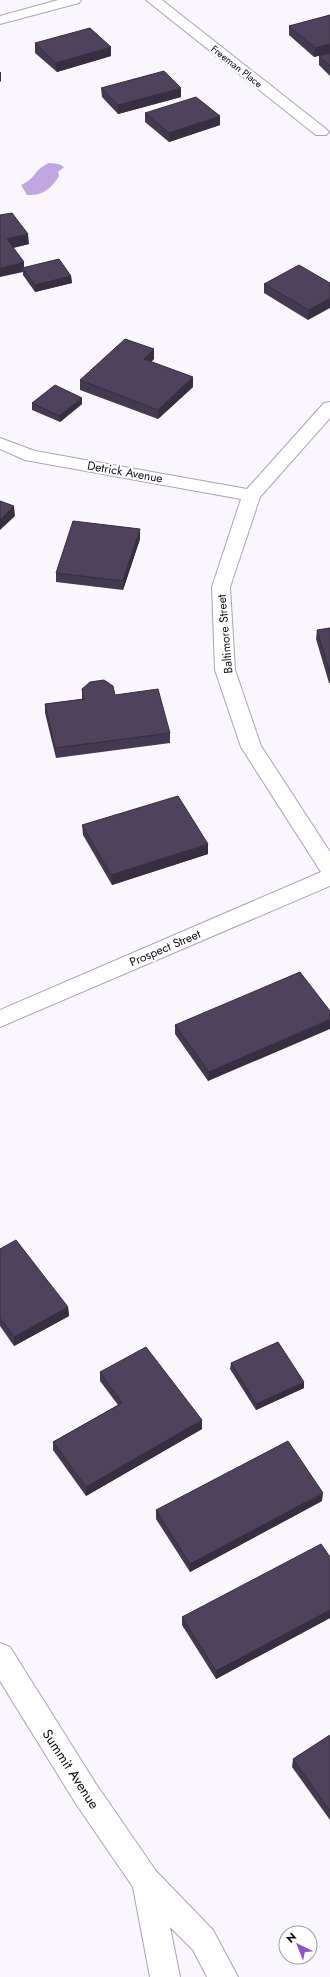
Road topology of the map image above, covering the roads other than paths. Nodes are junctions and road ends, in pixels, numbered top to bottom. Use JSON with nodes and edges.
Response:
{"nodes":[{"id":1,"x":74,"y":0,"type":"edge"},
{"id":2,"x":153,"y":0,"type":"edge"},
{"id":3,"x":0,"y":20,"type":"edge"},
{"id":4,"x":322,"y":132,"type":"dead end"},
{"id":5,"x":330,"y":407,"type":"edge"},
{"id":6,"x":0,"y":443,"type":"edge"},
{"id":7,"x":251,"y":495,"type":"junction"},
{"id":8,"x":330,"y":869,"type":"edge"},
{"id":9,"x":330,"y":877,"type":"edge"},
{"id":10,"x":0,"y":1019,"type":"edge"},
{"id":11,"x":0,"y":1656,"type":"edge"},
{"id":12,"x":146,"y":1880,"type":"junction"},
{"id":13,"x":165,"y":1977,"type":"edge"},
{"id":14,"x":223,"y":1977,"type":"edge"}],
"edges":[{"from":1,"to":3,"type":"street"},
{"from":2,"to":4,"type":"street","name":"Freeman Place"},
{"from":5,"to":7,"type":"street","name":"Baltimore Street"},
{"from":6,"to":7,"type":"street","name":"Detrick Avenue"},
{"from":7,"to":8,"type":"street","name":"Baltimore Street"},
{"from":9,"to":10,"type":"street","name":"Prospect Street"},
{"from":11,"to":12,"type":"street","name":"Summit Avenue"},
{"from":12,"to":13,"type":"street","name":"Summit Avenue"},
{"from":12,"to":14,"type":"street","name":"Summit Avenue"}]}
